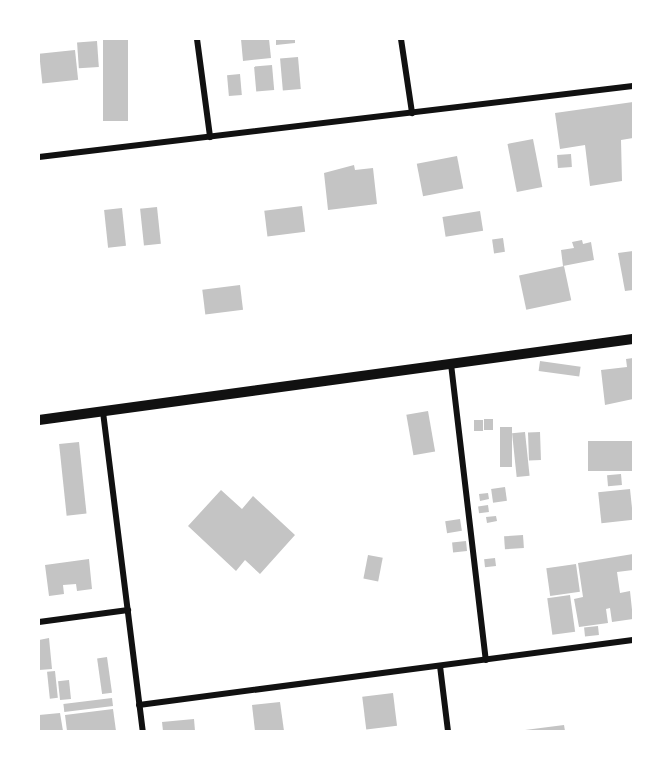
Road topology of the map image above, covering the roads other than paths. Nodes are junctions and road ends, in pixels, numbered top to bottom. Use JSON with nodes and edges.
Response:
{"nodes":[{"id":1,"x":197,"y":39,"type":"edge"},
{"id":2,"x":401,"y":39,"type":"edge"},
{"id":3,"x":633,"y":86,"type":"edge"},
{"id":4,"x":412,"y":113,"type":"junction"},
{"id":5,"x":210,"y":137,"type":"junction"},
{"id":6,"x":39,"y":157,"type":"edge"},
{"id":7,"x":633,"y":339,"type":"edge"},
{"id":8,"x":451,"y":364,"type":"junction"},
{"id":9,"x":103,"y":412,"type":"junction"},
{"id":10,"x":39,"y":420,"type":"edge"},
{"id":11,"x":128,"y":610,"type":"junction"},
{"id":12,"x":39,"y":622,"type":"edge"},
{"id":13,"x":633,"y":640,"type":"edge"},
{"id":14,"x":486,"y":660,"type":"junction"},
{"id":15,"x":440,"y":666,"type":"junction"},
{"id":16,"x":140,"y":705,"type":"junction"},
{"id":17,"x":143,"y":731,"type":"edge"},
{"id":18,"x":448,"y":731,"type":"edge"}],
"edges":[{"from":1,"to":5,"type":"street"},
{"from":2,"to":4,"type":"street"},
{"from":3,"to":4,"type":"street"},
{"from":4,"to":5,"type":"street"},
{"from":5,"to":6,"type":"street"},
{"from":7,"to":8,"type":"street"},
{"from":8,"to":9,"type":"street"},
{"from":8,"to":14,"type":"street"},
{"from":9,"to":10,"type":"street"},
{"from":9,"to":11,"type":"street"},
{"from":11,"to":12,"type":"street"},
{"from":11,"to":16,"type":"street"},
{"from":13,"to":14,"type":"street"},
{"from":14,"to":15,"type":"street"},
{"from":15,"to":16,"type":"street"},
{"from":15,"to":18,"type":"street"},
{"from":16,"to":17,"type":"street"}]}
